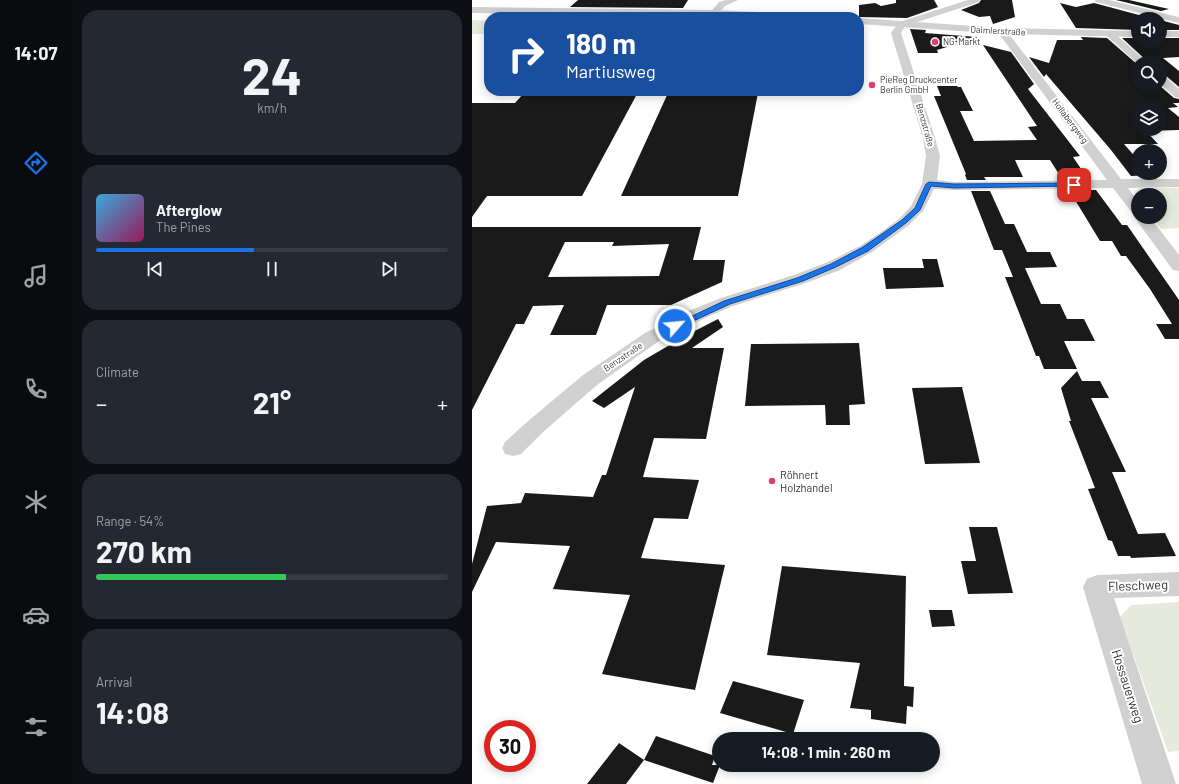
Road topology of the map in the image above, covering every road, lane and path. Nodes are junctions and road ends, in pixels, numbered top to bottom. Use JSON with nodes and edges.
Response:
{"nodes":[{"id":1,"x":734,"y":0,"type":"edge"},
{"id":2,"x":976,"y":0,"type":"edge"},
{"id":3,"x":1099,"y":0,"type":"edge"},
{"id":4,"x":934,"y":4,"type":"dead end"},
{"id":5,"x":949,"y":8,"type":"junction"},
{"id":6,"x":472,"y":10,"type":"edge"},
{"id":7,"x":633,"y":12,"type":"edge"},
{"id":8,"x":715,"y":12,"type":"edge"},
{"id":9,"x":1179,"y":20,"type":"edge"},
{"id":10,"x":864,"y":21,"type":"edge"},
{"id":11,"x":902,"y":24,"type":"junction"},
{"id":12,"x":1002,"y":31,"type":"junction"},
{"id":13,"x":1110,"y":34,"type":"junction"},
{"id":14,"x":1131,"y":34,"type":"edge"},
{"id":15,"x":1167,"y":34,"type":"edge"},
{"id":16,"x":1179,"y":34,"type":"edge"},
{"id":17,"x":1135,"y":56,"type":"edge"},
{"id":18,"x":1167,"y":84,"type":"edge"},
{"id":19,"x":1179,"y":95,"type":"edge"},
{"id":20,"x":1179,"y":183,"type":"edge"},
{"id":21,"x":929,"y":184,"type":"junction"},
{"id":22,"x":1118,"y":184,"type":"junction"},
{"id":23,"x":1131,"y":202,"type":"edge"},
{"id":24,"x":1147,"y":224,"type":"edge"},
{"id":25,"x":1179,"y":266,"type":"edge"},
{"id":26,"x":513,"y":448,"type":"dead end"},
{"id":27,"x":1179,"y":584,"type":"edge"},
{"id":28,"x":1097,"y":587,"type":"joint"},
{"id":29,"x":1159,"y":784,"type":"edge"}],
"edges":[{"from":1,"to":8,"type":"street"},
{"from":2,"to":5,"type":"street"},
{"from":3,"to":9,"type":"street"},
{"from":4,"to":5,"type":"street"},
{"from":5,"to":11,"type":"street"},
{"from":6,"to":7,"type":"street"},
{"from":10,"to":11,"type":"street","name":"Daimlerstraße"},
{"from":11,"to":12,"type":"street","name":"Daimlerstraße"},
{"from":11,"to":21,"type":"street","name":"Benzstraße"},
{"from":12,"to":13,"type":"street","name":"Daimlerstraße"},
{"from":12,"to":22,"type":"street","name":"Hollabergweg"},
{"from":13,"to":14,"type":"street","name":"Daimlerstraße"},
{"from":13,"to":17,"type":"street"},
{"from":15,"to":16,"type":"street"},
{"from":18,"to":19,"type":"street"},
{"from":20,"to":22,"type":"street"},
{"from":21,"to":22,"type":"street"},
{"from":21,"to":26,"type":"street","name":"Benzstraße"},
{"from":22,"to":23,"type":"street","name":"Hollabergweg"},
{"from":24,"to":25,"type":"street"},
{"from":27,"to":28,"type":"street","name":"Fleschweg"},
{"from":28,"to":29,"type":"street","name":"Hossauerweg"}]}
